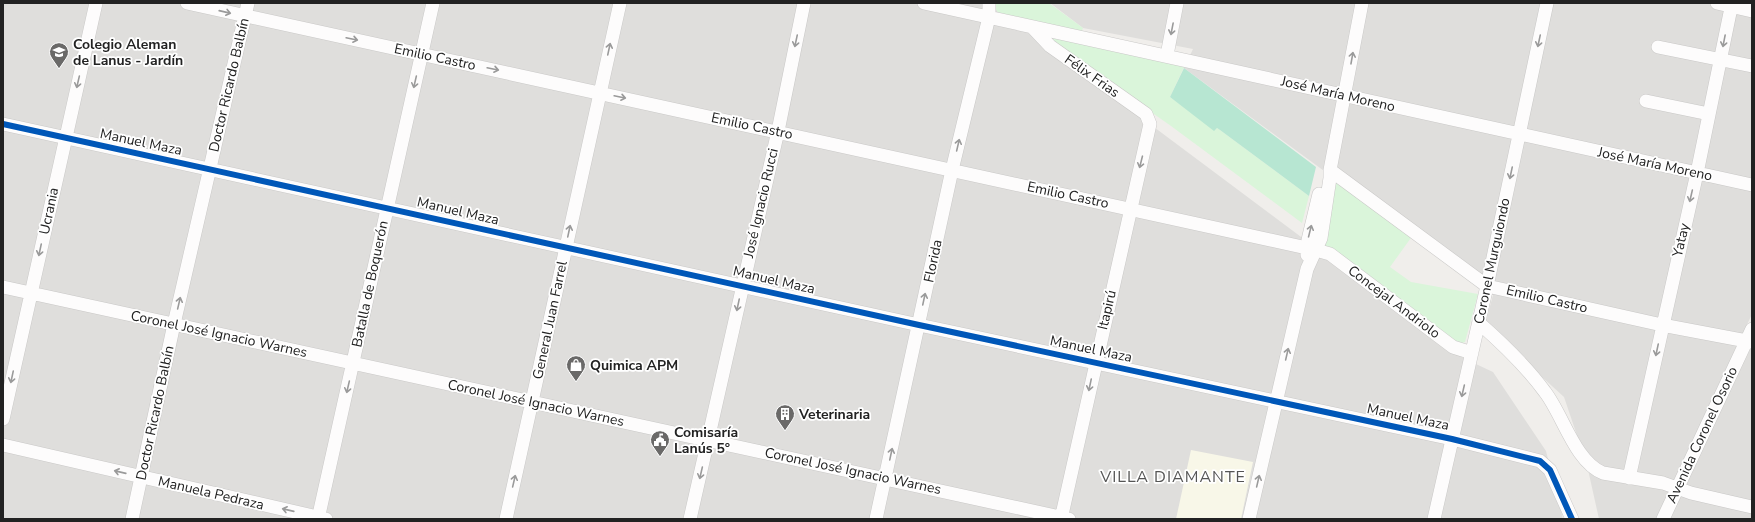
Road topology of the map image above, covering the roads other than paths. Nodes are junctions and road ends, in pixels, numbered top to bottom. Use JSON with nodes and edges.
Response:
{"nodes":[{"id":1,"x":96,"y":3,"type":"edge"},
{"id":2,"x":187,"y":3,"type":"edge"},
{"id":3,"x":248,"y":3,"type":"edge"},
{"id":4,"x":433,"y":3,"type":"edge"},
{"id":5,"x":620,"y":3,"type":"edge"},
{"id":6,"x":804,"y":3,"type":"edge"},
{"id":7,"x":924,"y":3,"type":"edge"},
{"id":8,"x":989,"y":3,"type":"edge"},
{"id":9,"x":1177,"y":3,"type":"edge"},
{"id":10,"x":1362,"y":3,"type":"edge"},
{"id":11,"x":1547,"y":3,"type":"edge"},
{"id":12,"x":1716,"y":3,"type":"edge"},
{"id":13,"x":1731,"y":5,"type":"edge"},
{"id":14,"x":1752,"y":11,"type":"edge"},
{"id":15,"x":245,"y":16,"type":"junction"},
{"id":16,"x":989,"y":17,"type":"junction"},
{"id":17,"x":1033,"y":28,"type":"junction"},
{"id":18,"x":1658,"y":47,"type":"dead end"},
{"id":19,"x":421,"y":54,"type":"junction"},
{"id":20,"x":1166,"y":55,"type":"junction"},
{"id":21,"x":1720,"y":59,"type":"junction"},
{"id":22,"x":1752,"y":66,"type":"edge"},
{"id":23,"x":600,"y":92,"type":"junction"},
{"id":24,"x":1345,"y":96,"type":"junction"},
{"id":25,"x":1646,"y":100,"type":"dead end"},
{"id":26,"x":1709,"y":114,"type":"junction"},
{"id":27,"x":3,"y":124,"type":"edge"},
{"id":28,"x":1150,"y":124,"type":"joint"},
{"id":29,"x":778,"y":131,"type":"junction"},
{"id":30,"x":1519,"y":134,"type":"junction"},
{"id":31,"x":65,"y":139,"type":"junction"},
{"id":32,"x":210,"y":169,"type":"junction"},
{"id":33,"x":952,"y":170,"type":"junction"},
{"id":34,"x":1330,"y":170,"type":"junction"},
{"id":35,"x":1697,"y":173,"type":"junction"},
{"id":36,"x":1752,"y":184,"type":"edge"},
{"id":37,"x":386,"y":208,"type":"junction"},
{"id":38,"x":1130,"y":208,"type":"junction"},
{"id":39,"x":566,"y":247,"type":"junction"},
{"id":40,"x":1312,"y":248,"type":"junction"},
{"id":41,"x":743,"y":285,"type":"junction"},
{"id":42,"x":3,"y":286,"type":"edge"},
{"id":43,"x":1487,"y":286,"type":"junction"},
{"id":44,"x":31,"y":293,"type":"junction"},
{"id":45,"x":1478,"y":323,"type":"junction"},
{"id":46,"x":174,"y":324,"type":"junction"},
{"id":47,"x":919,"y":325,"type":"junction"},
{"id":48,"x":1662,"y":325,"type":"junction"},
{"id":49,"x":1750,"y":337,"type":"edge"},
{"id":50,"x":1472,"y":353,"type":"junction"},
{"id":51,"x":1095,"y":362,"type":"junction"},
{"id":52,"x":354,"y":363,"type":"junction"},
{"id":53,"x":1276,"y":401,"type":"junction"},
{"id":54,"x":532,"y":402,"type":"junction"},
{"id":55,"x":3,"y":419,"type":"edge"},
{"id":56,"x":1452,"y":439,"type":"junction"},
{"id":57,"x":709,"y":440,"type":"junction"},
{"id":58,"x":3,"y":445,"type":"edge"},
{"id":59,"x":141,"y":477,"type":"junction"},
{"id":60,"x":886,"y":478,"type":"junction"},
{"id":61,"x":1629,"y":478,"type":"junction"},
{"id":62,"x":1677,"y":488,"type":"junction"},
{"id":63,"x":1752,"y":507,"type":"edge"},
{"id":64,"x":321,"y":518,"type":"edge"},
{"id":65,"x":1064,"y":518,"type":"edge"},
{"id":66,"x":132,"y":519,"type":"edge"},
{"id":67,"x":506,"y":519,"type":"edge"},
{"id":68,"x":690,"y":519,"type":"edge"},
{"id":69,"x":876,"y":519,"type":"edge"},
{"id":70,"x":1249,"y":519,"type":"edge"},
{"id":71,"x":1434,"y":519,"type":"edge"},
{"id":72,"x":1572,"y":519,"type":"edge"},
{"id":73,"x":1663,"y":519,"type":"edge"}],
"edges":[{"from":1,"to":31,"type":"street","name":"Ucrania","one_way":true},
{"from":2,"to":15,"type":"street","name":"Emilio Castro","one_way":true},
{"from":3,"to":15,"type":"street","name":"Doctor Ricardo Balbín"},
{"from":4,"to":19,"type":"street","name":"Batalla de Boquerón"},
{"from":23,"to":5,"type":"street","name":"General Juan Farrel","one_way":true},
{"from":6,"to":29,"type":"street","name":"José Ignacio Rucci","one_way":true},
{"from":7,"to":16,"type":"street","name":"José María Moreno"},
{"from":8,"to":16,"type":"street","name":"Florida"},
{"from":9,"to":20,"type":"street","one_way":true},
{"from":24,"to":10,"type":"street","one_way":true},
{"from":11,"to":30,"type":"street","name":"Coronel Murguiondo","one_way":true},
{"from":12,"to":13,"type":"street"},
{"from":13,"to":14,"type":"street"},
{"from":13,"to":21,"type":"street","name":"Yatay","one_way":true},
{"from":15,"to":19,"type":"street","name":"Emilio Castro","one_way":true},
{"from":15,"to":32,"type":"street","name":"Doctor Ricardo Balbín"},
{"from":16,"to":17,"type":"street","name":"José María Moreno"},
{"from":33,"to":16,"type":"street","name":"Florida","one_way":true},
{"from":17,"to":20,"type":"street","name":"José María Moreno"},
{"from":17,"to":28,"type":"street","name":"Félix Frias"},
{"from":18,"to":21,"type":"street"},
{"from":19,"to":23,"type":"street","name":"Emilio Castro","one_way":true},
{"from":19,"to":37,"type":"street","name":"Batalla de Boquerón","one_way":true},
{"from":20,"to":24,"type":"street","name":"José María Moreno"},
{"from":21,"to":22,"type":"street"},
{"from":21,"to":26,"type":"street","name":"Yatay"},
{"from":23,"to":29,"type":"street","name":"Emilio Castro","one_way":true},
{"from":39,"to":23,"type":"street","name":"General Juan Farrel","one_way":true},
{"from":24,"to":30,"type":"street","name":"José María Moreno"},
{"from":24,"to":34,"type":"street"},
{"from":25,"to":26,"type":"street"},
{"from":26,"to":35,"type":"street","name":"Yatay"},
{"from":27,"to":31,"type":"street","name":"Manuel Maza"},
{"from":28,"to":38,"type":"street","name":"Itapirú","one_way":true},
{"from":29,"to":33,"type":"street","name":"Emilio Castro"},
{"from":29,"to":41,"type":"street","name":"José Ignacio Rucci"},
{"from":30,"to":35,"type":"street","name":"José María Moreno"},
{"from":30,"to":43,"type":"street","name":"Coronel Murguiondo","one_way":true},
{"from":31,"to":32,"type":"street","name":"Manuel Maza"},
{"from":31,"to":44,"type":"street","name":"Ucrania","one_way":true},
{"from":32,"to":37,"type":"street","name":"Manuel Maza"},
{"from":46,"to":32,"type":"street","name":"Doctor Ricardo Balbín","one_way":true},
{"from":33,"to":38,"type":"street","name":"Emilio Castro"},
{"from":47,"to":33,"type":"street","name":"Florida","one_way":true},
{"from":40,"to":34,"type":"street","one_way":true},
{"from":34,"to":43,"type":"street","name":"Emilio Castro"},
{"from":35,"to":36,"type":"street","name":"José María Moreno"},
{"from":35,"to":48,"type":"street","name":"Yatay","one_way":true},
{"from":37,"to":39,"type":"street","name":"Manuel Maza"},
{"from":37,"to":52,"type":"street","name":"Batalla de Boquerón"},
{"from":38,"to":40,"type":"street","name":"Emilio Castro"},
{"from":38,"to":51,"type":"street","name":"Itapirú"},
{"from":39,"to":41,"type":"street","name":"Manuel Maza"},
{"from":39,"to":54,"type":"street","name":"General Juan Farrel"},
{"from":40,"to":50,"type":"street","name":"Concejal Andriolo"},
{"from":53,"to":40,"type":"street","one_way":true},
{"from":41,"to":47,"type":"street","name":"Manuel Maza"},
{"from":41,"to":57,"type":"street","name":"José Ignacio Rucci","one_way":true},
{"from":42,"to":44,"type":"street","name":"Coronel José Ignacio Warnes"},
{"from":43,"to":45,"type":"street","name":"Coronel Murguiondo"},
{"from":43,"to":48,"type":"street","name":"Emilio Castro"},
{"from":44,"to":46,"type":"street","name":"Coronel José Ignacio Warnes"},
{"from":44,"to":55,"type":"street","name":"Ucrania","one_way":true},
{"from":45,"to":50,"type":"street","name":"Coronel Murguiondo"},
{"from":45,"to":61,"type":"street"},
{"from":46,"to":52,"type":"street","name":"Coronel José Ignacio Warnes"},
{"from":46,"to":59,"type":"street","name":"Doctor Ricardo Balbín"},
{"from":47,"to":51,"type":"street","name":"Manuel Maza"},
{"from":60,"to":47,"type":"street","name":"Florida","one_way":true},
{"from":48,"to":49,"type":"street","name":"Emilio Castro"},
{"from":48,"to":61,"type":"street","name":"Yatay","one_way":true},
{"from":49,"to":62,"type":"street","name":"Avenida Coronel Osorio"},
{"from":50,"to":56,"type":"street","name":"Coronel Murguiondo","one_way":true},
{"from":51,"to":53,"type":"street","name":"Manuel Maza"},
{"from":51,"to":65,"type":"street","name":"Itapirú","one_way":true},
{"from":52,"to":54,"type":"street","name":"Coronel José Ignacio Warnes"},
{"from":52,"to":64,"type":"street","name":"Batalla de Boquerón","one_way":true},
{"from":53,"to":56,"type":"street","name":"Manuel Maza"},
{"from":70,"to":53,"type":"street","one_way":true},
{"from":54,"to":57,"type":"street","name":"Coronel José Ignacio Warnes"},
{"from":67,"to":54,"type":"street","name":"General Juan Farrel","one_way":true},
{"from":56,"to":71,"type":"street","name":"Coronel Murguiondo"},
{"from":56,"to":72,"type":"street","name":"Manuel Maza"},
{"from":57,"to":60,"type":"street","name":"Coronel José Ignacio Warnes"},
{"from":57,"to":68,"type":"street","name":"José Ignacio Rucci","one_way":true},
{"from":59,"to":58,"type":"street","name":"Manuela Pedraza","one_way":true},
{"from":64,"to":59,"type":"street","name":"Manuela Pedraza","one_way":true},
{"from":59,"to":66,"type":"street","name":"Doctor Ricardo Balbín"},
{"from":60,"to":65,"type":"street","name":"Coronel José Ignacio Warnes"},
{"from":60,"to":69,"type":"street","name":"Florida"},
{"from":61,"to":62,"type":"street"},
{"from":62,"to":63,"type":"street"},
{"from":62,"to":73,"type":"street","name":"Avenida Coronel Osorio"}]}
